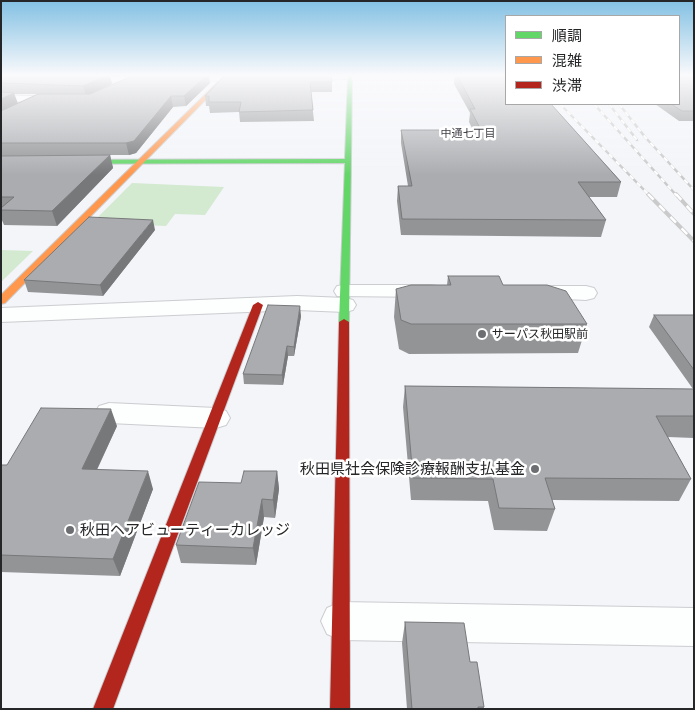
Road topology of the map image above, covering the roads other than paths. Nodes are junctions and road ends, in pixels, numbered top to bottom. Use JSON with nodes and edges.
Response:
{"nodes":[{"id":1,"x":22,"y":108,"type":"edge"},
{"id":2,"x":195,"y":108,"type":"edge"},
{"id":3,"x":349,"y":108,"type":"edge"},
{"id":4,"x":16,"y":111,"type":"edge"},
{"id":5,"x":347,"y":160,"type":"junction"},
{"id":6,"x":142,"y":161,"type":"junction"},
{"id":7,"x":1,"y":162,"type":"edge"},
{"id":8,"x":449,"y":292,"type":"edge"},
{"id":9,"x":508,"y":292,"type":"edge"},
{"id":10,"x":586,"y":293,"type":"dead end"},
{"id":11,"x":345,"y":298,"type":"junction"},
{"id":12,"x":1,"y":301,"type":"edge"},
{"id":13,"x":258,"y":305,"type":"junction"},
{"id":14,"x":1,"y":315,"type":"edge"},
{"id":15,"x":109,"y":413,"type":"edge"},
{"id":16,"x":216,"y":418,"type":"junction"},
{"id":17,"x":342,"y":622,"type":"junction"},
{"id":18,"x":694,"y":627,"type":"edge"},
{"id":19,"x":103,"y":709,"type":"edge"},
{"id":20,"x":340,"y":709,"type":"edge"}],
"edges":[{"from":1,"to":4,"type":"street"},
{"from":2,"to":6,"type":"street"},
{"from":3,"to":5,"type":"street"},
{"from":5,"to":6,"type":"street"},
{"from":5,"to":11,"type":"street"},
{"from":6,"to":7,"type":"street"},
{"from":6,"to":12,"type":"street"},
{"from":8,"to":11,"type":"street"},
{"from":9,"to":10,"type":"street"},
{"from":11,"to":13,"type":"street"},
{"from":11,"to":17,"type":"street"},
{"from":13,"to":14,"type":"street"},
{"from":13,"to":16,"type":"street"},
{"from":15,"to":16,"type":"street"},
{"from":16,"to":19,"type":"street"},
{"from":17,"to":18,"type":"street"},
{"from":17,"to":20,"type":"street"}]}
